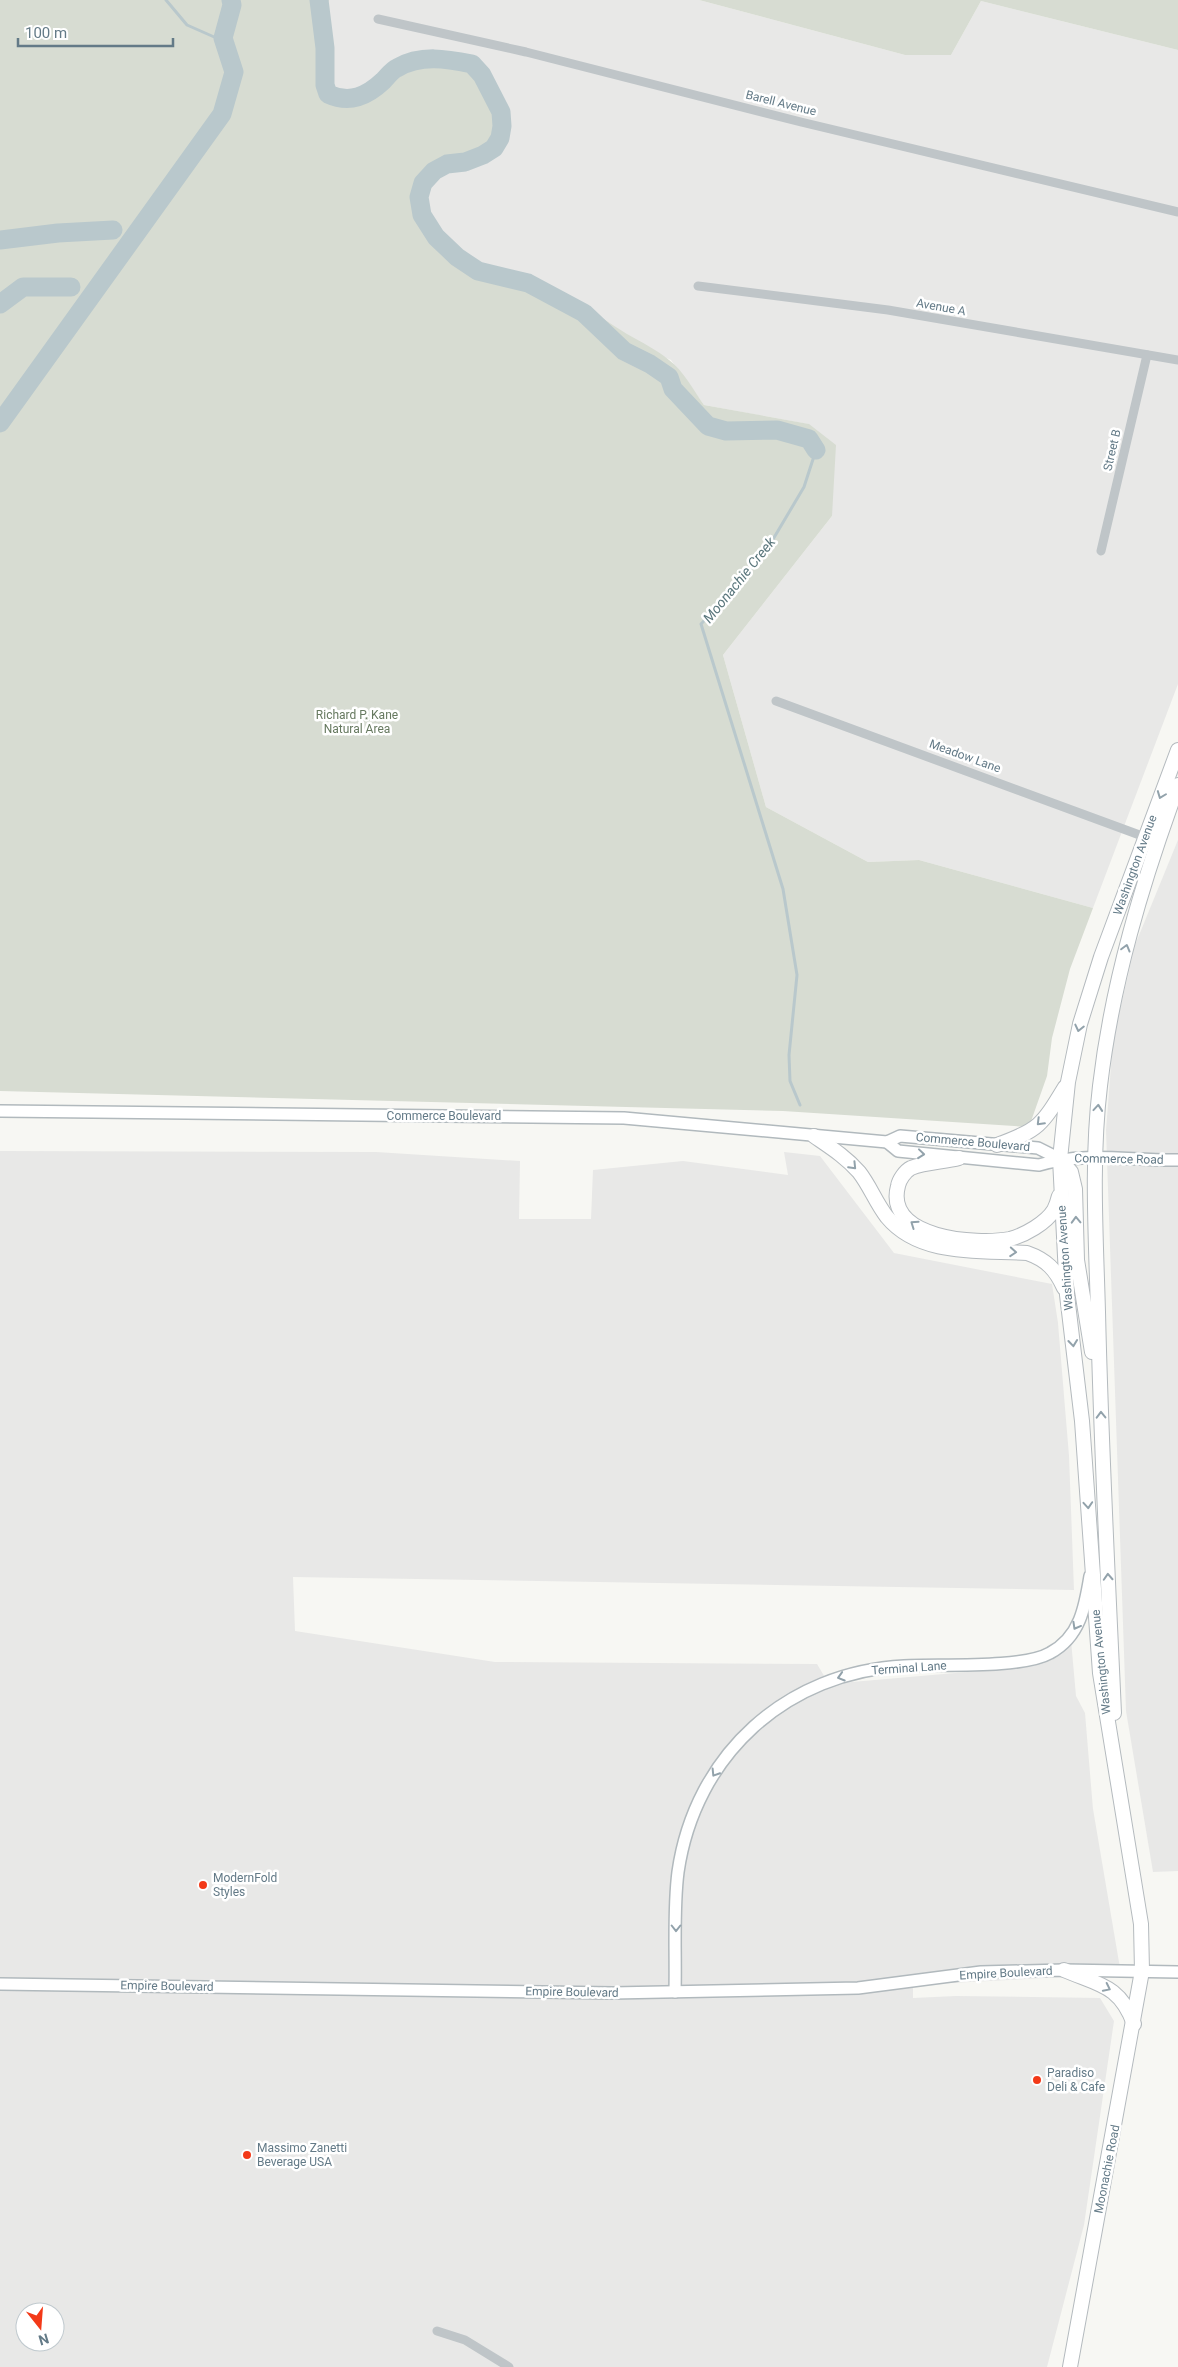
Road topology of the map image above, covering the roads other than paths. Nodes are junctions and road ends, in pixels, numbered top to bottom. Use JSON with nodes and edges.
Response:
{"nodes":[{"id":1,"x":378,"y":19,"type":"dead end"},
{"id":2,"x":1178,"y":212,"type":"edge"},
{"id":3,"x":698,"y":286,"type":"dead end"},
{"id":4,"x":1147,"y":355,"type":"junction"},
{"id":5,"x":1178,"y":360,"type":"edge"},
{"id":6,"x":1101,"y":551,"type":"dead end"},
{"id":7,"x":776,"y":701,"type":"dead end"},
{"id":8,"x":1178,"y":750,"type":"edge"},
{"id":9,"x":1178,"y":786,"type":"edge"},
{"id":10,"x":1145,"y":837,"type":"junction"},
{"id":11,"x":1068,"y":1082,"type":"junction"},
{"id":12,"x":0,"y":1111,"type":"edge"},
{"id":13,"x":814,"y":1136,"type":"junction"},
{"id":14,"x":887,"y":1142,"type":"junction"},
{"id":15,"x":997,"y":1145,"type":"junction"},
{"id":16,"x":1094,"y":1157,"type":"junction"},
{"id":17,"x":959,"y":1158,"type":"junction"},
{"id":18,"x":1060,"y":1159,"type":"junction"},
{"id":19,"x":1178,"y":1160,"type":"edge"},
{"id":20,"x":1060,"y":1192,"type":"junction"},
{"id":21,"x":1068,"y":1295,"type":"junction"},
{"id":22,"x":1100,"y":1389,"type":"junction"},
{"id":23,"x":1092,"y":1562,"type":"junction"},
{"id":24,"x":1117,"y":1783,"type":"junction"},
{"id":25,"x":1064,"y":1970,"type":"junction"},
{"id":26,"x":1142,"y":1971,"type":"junction"},
{"id":27,"x":1178,"y":1972,"type":"edge"},
{"id":28,"x":0,"y":1984,"type":"edge"},
{"id":29,"x":675,"y":1992,"type":"junction"},
{"id":30,"x":1134,"y":2025,"type":"junction"},
{"id":31,"x":437,"y":2331,"type":"dead end"},
{"id":32,"x":509,"y":2367,"type":"edge"},
{"id":33,"x":1070,"y":2367,"type":"edge"}],
"edges":[{"from":1,"to":2,"type":"street","name":"Barell Avenue"},
{"from":3,"to":4,"type":"street","name":"Avenue A"},
{"from":4,"to":5,"type":"street","name":"Avenue A"},
{"from":4,"to":6,"type":"street","name":"Street B"},
{"from":7,"to":10,"type":"street","name":"Meadow Lane"},
{"from":8,"to":10,"type":"main road","name":"Washington Avenue","one_way":true},
{"from":16,"to":9,"type":"main road","name":"Washington Avenue","one_way":true},
{"from":10,"to":11,"type":"main road","name":"Washington Avenue","one_way":true},
{"from":11,"to":15,"type":"main road","one_way":true},
{"from":11,"to":18,"type":"main road","name":"Washington Avenue"},
{"from":12,"to":13,"type":"street","name":"Commerce Boulevard"},
{"from":13,"to":14,"type":"street","name":"Commerce Boulevard"},
{"from":13,"to":21,"type":"main road","one_way":true},
{"from":14,"to":15,"type":"street","name":"Commerce Boulevard"},
{"from":14,"to":17,"type":"street","name":"Commerce Boulevard","one_way":true},
{"from":15,"to":18,"type":"street","name":"Commerce Boulevard"},
{"from":16,"to":18,"type":"street","name":"Commerce Road"},
{"from":16,"to":19,"type":"street","name":"Commerce Road"},
{"from":16,"to":22,"type":"main road","name":"Washington Avenue"},
{"from":17,"to":18,"type":"street","name":"Commerce Boulevard"},
{"from":20,"to":17,"type":"main road","one_way":true},
{"from":18,"to":20,"type":"main road","name":"Washington Avenue"},
{"from":22,"to":18,"type":"main road","one_way":true},
{"from":20,"to":21,"type":"main road","name":"Washington Avenue"},
{"from":21,"to":23,"type":"main road","name":"Washington Avenue","one_way":true},
{"from":24,"to":22,"type":"main road","name":"Washington Avenue","one_way":true},
{"from":23,"to":24,"type":"main road","name":"Washington Avenue"},
{"from":23,"to":29,"type":"street","name":"Terminal Lane","one_way":true},
{"from":24,"to":26,"type":"main road","name":"Washington Avenue"},
{"from":25,"to":26,"type":"street","name":"Empire Boulevard"},
{"from":25,"to":29,"type":"street","name":"Empire Boulevard"},
{"from":25,"to":30,"type":"main road","one_way":true},
{"from":26,"to":27,"type":"street","name":"Empire Boulevard"},
{"from":26,"to":30,"type":"main road","name":"Moonachie Road"},
{"from":28,"to":29,"type":"street","name":"Empire Boulevard"},
{"from":30,"to":33,"type":"main road","name":"Moonachie Road"},
{"from":31,"to":32,"type":"street"}]}
